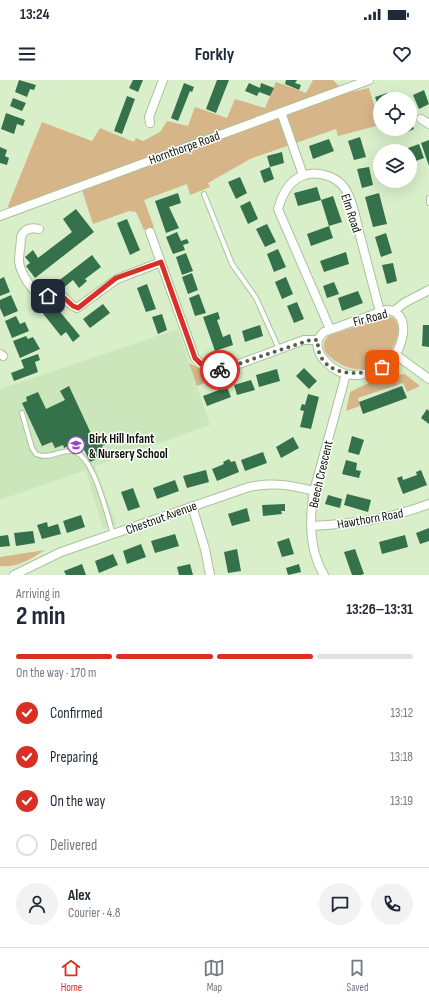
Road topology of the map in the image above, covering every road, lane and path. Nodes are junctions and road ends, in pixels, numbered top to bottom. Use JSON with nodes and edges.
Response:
{"nodes":[{"id":1,"x":163,"y":80,"type":"edge"},
{"id":2,"x":369,"y":80,"type":"edge"},
{"id":3,"x":281,"y":112,"type":"junction"},
{"id":4,"x":421,"y":119,"type":"dead end"},
{"id":5,"x":150,"y":123,"type":"dead end"},
{"id":6,"x":429,"y":124,"type":"edge"},
{"id":7,"x":303,"y":175,"type":"junction"},
{"id":8,"x":204,"y":194,"type":"dead end"},
{"id":9,"x":429,"y":198,"type":"edge"},
{"id":10,"x":429,"y":203,"type":"edge"},
{"id":11,"x":0,"y":216,"type":"edge"},
{"id":12,"x":39,"y":229,"type":"dead end"},
{"id":13,"x":150,"y":232,"type":"dead end"},
{"id":14,"x":161,"y":262,"type":"junction"},
{"id":15,"x":429,"y":290,"type":"edge"},
{"id":16,"x":394,"y":311,"type":"junction"},
{"id":17,"x":380,"y":312,"type":"junction"},
{"id":18,"x":330,"y":329,"type":"junction"},
{"id":19,"x":318,"y":340,"type":"junction"},
{"id":20,"x":279,"y":349,"type":"junction"},
{"id":21,"x":396,"y":355,"type":"junction"},
{"id":22,"x":346,"y":374,"type":"junction"},
{"id":23,"x":429,"y":379,"type":"edge"},
{"id":24,"x":22,"y":413,"type":"dead end"},
{"id":25,"x":314,"y":491,"type":"junction"},
{"id":26,"x":429,"y":504,"type":"edge"},
{"id":27,"x":192,"y":506,"type":"junction"},
{"id":28,"x":311,"y":526,"type":"junction"},
{"id":29,"x":113,"y":535,"type":"junction"},
{"id":30,"x":14,"y":575,"type":"edge"},
{"id":31,"x":210,"y":575,"type":"edge"},
{"id":32,"x":324,"y":575,"type":"edge"}],
"edges":[{"from":1,"to":5,"type":"street"},
{"from":2,"to":3,"type":"street","name":"Hornthorpe Road"},
{"from":3,"to":7,"type":"street"},
{"from":3,"to":11,"type":"street","name":"Hornthorpe Road"},
{"from":4,"to":6,"type":"street"},
{"from":7,"to":17,"type":"street","name":"Elm Road"},
{"from":7,"to":18,"type":"street"},
{"from":8,"to":20,"type":"lane"},
{"from":9,"to":10,"type":"lane"},
{"from":12,"to":14,"type":"street"},
{"from":13,"to":14,"type":"street"},
{"from":14,"to":20,"type":"street"},
{"from":15,"to":16,"type":"street"},
{"from":16,"to":17,"type":"street","name":"Fir Road"},
{"from":16,"to":21,"type":"street","name":"Fir Road"},
{"from":17,"to":18,"type":"street","name":"Fir Road"},
{"from":18,"to":19,"type":"street","name":"Fir Road"},
{"from":19,"to":20,"type":"street"},
{"from":19,"to":22,"type":"street"},
{"from":21,"to":22,"type":"street"},
{"from":21,"to":23,"type":"street"},
{"from":22,"to":25,"type":"street","name":"Beech Crescent"},
{"from":24,"to":29,"type":"lane"},
{"from":25,"to":27,"type":"street","name":"Chestnut Avenue"},
{"from":25,"to":28,"type":"street","name":"Beech Crescent"},
{"from":26,"to":28,"type":"street","name":"Hawthorn Road"},
{"from":27,"to":29,"type":"street","name":"Chestnut Avenue"},
{"from":27,"to":31,"type":"street"},
{"from":28,"to":32,"type":"street","name":"Beech Crescent"},
{"from":29,"to":30,"type":"street","name":"Chestnut Avenue"}]}
